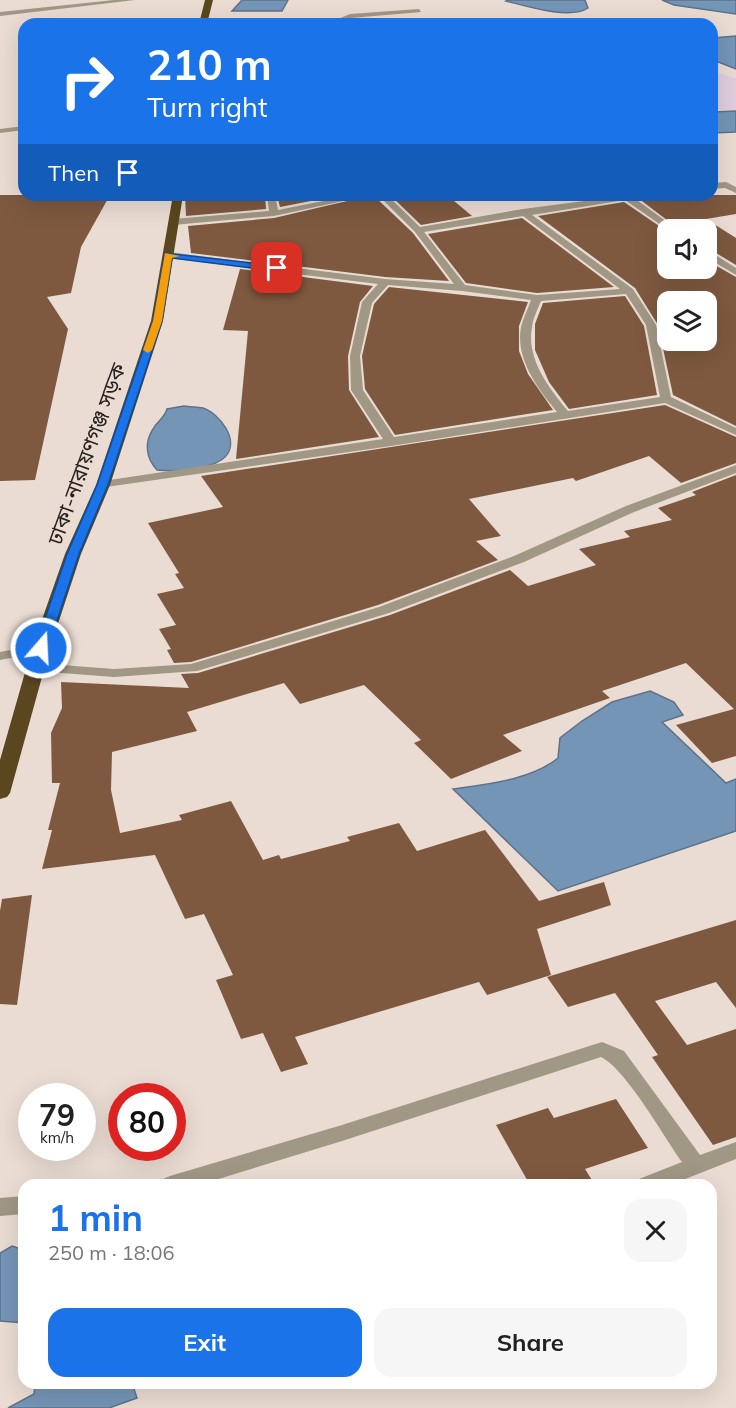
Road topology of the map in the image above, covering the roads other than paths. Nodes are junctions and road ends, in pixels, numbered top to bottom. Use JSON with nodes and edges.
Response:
{"nodes":[{"id":1,"x":132,"y":0,"type":"edge"},
{"id":2,"x":209,"y":0,"type":"edge"},
{"id":3,"x":419,"y":11,"type":"dead end"},
{"id":4,"x":0,"y":14,"type":"edge"},
{"id":5,"x":204,"y":18,"type":"edge"},
{"id":6,"x":344,"y":18,"type":"edge"},
{"id":7,"x":18,"y":129,"type":"edge"},
{"id":8,"x":0,"y":131,"type":"edge"},
{"id":9,"x":718,"y":186,"type":"edge"},
{"id":10,"x":736,"y":190,"type":"edge"},
{"id":11,"x":177,"y":201,"type":"edge"},
{"id":12,"x":272,"y":201,"type":"edge"},
{"id":13,"x":336,"y":201,"type":"edge"},
{"id":14,"x":388,"y":201,"type":"edge"},
{"id":15,"x":605,"y":201,"type":"edge"},
{"id":16,"x":632,"y":201,"type":"edge"},
{"id":17,"x":526,"y":211,"type":"junction"},
{"id":18,"x":274,"y":213,"type":"junction"},
{"id":19,"x":658,"y":219,"type":"edge"},
{"id":20,"x":172,"y":222,"type":"junction"},
{"id":21,"x":418,"y":230,"type":"junction"},
{"id":22,"x":168,"y":255,"type":"junction"},
{"id":23,"x":717,"y":259,"type":"edge"},
{"id":24,"x":736,"y":272,"type":"edge"},
{"id":25,"x":386,"y":282,"type":"junction"},
{"id":26,"x":462,"y":288,"type":"junction"},
{"id":27,"x":629,"y":291,"type":"junction"},
{"id":28,"x":537,"y":298,"type":"junction"},
{"id":29,"x":666,"y":399,"type":"junction"},
{"id":30,"x":565,"y":414,"type":"junction"},
{"id":31,"x":736,"y":432,"type":"edge"},
{"id":32,"x":391,"y":442,"type":"junction"},
{"id":33,"x":736,"y":469,"type":"edge"},
{"id":34,"x":103,"y":485,"type":"junction"},
{"id":35,"x":41,"y":648,"type":"junction"},
{"id":36,"x":0,"y":656,"type":"edge"},
{"id":37,"x":35,"y":667,"type":"junction"},
{"id":38,"x":0,"y":793,"type":"edge"},
{"id":39,"x":736,"y":1150,"type":"edge"},
{"id":40,"x":696,"y":1166,"type":"junction"},
{"id":41,"x":190,"y":1179,"type":"edge"},
{"id":42,"x":662,"y":1179,"type":"edge"},
{"id":43,"x":18,"y":1206,"type":"edge"},
{"id":44,"x":0,"y":1208,"type":"edge"}],
"edges":[{"from":1,"to":4,"type":"street"},
{"from":2,"to":5,"type":"highway"},
{"from":3,"to":6,"type":"street"},
{"from":7,"to":8,"type":"street"},
{"from":9,"to":10,"type":"street"},
{"from":11,"to":20,"type":"highway","name":"ঢাকা-নারায়ণগঞ্জ সড়ক"},
{"from":12,"to":18,"type":"street"},
{"from":13,"to":18,"type":"street"},
{"from":14,"to":21,"type":"street"},
{"from":15,"to":17,"type":"street"},
{"from":16,"to":19,"type":"street"},
{"from":17,"to":21,"type":"street"},
{"from":17,"to":27,"type":"street"},
{"from":18,"to":20,"type":"street"},
{"from":20,"to":22,"type":"highway","name":"ঢাকা-নারায়ণগঞ্জ সড়ক"},
{"from":21,"to":26,"type":"street"},
{"from":22,"to":25,"type":"street"},
{"from":22,"to":34,"type":"highway","name":"ঢাকা-নারায়ণগঞ্জ সড়ক"},
{"from":23,"to":24,"type":"street"},
{"from":25,"to":26,"type":"street"},
{"from":25,"to":32,"type":"street"},
{"from":26,"to":28,"type":"street"},
{"from":27,"to":28,"type":"street"},
{"from":27,"to":29,"type":"street"},
{"from":28,"to":30,"type":"street"},
{"from":29,"to":30,"type":"street"},
{"from":29,"to":31,"type":"street"},
{"from":30,"to":32,"type":"street"},
{"from":32,"to":34,"type":"street"},
{"from":33,"to":37,"type":"street"},
{"from":34,"to":35,"type":"highway","name":"ঢাকা-নারায়ণগঞ্জ সড়ক"},
{"from":35,"to":36,"type":"street"},
{"from":35,"to":37,"type":"highway","name":"ঢাকা-নারায়ণগঞ্জ সড়ক"},
{"from":37,"to":38,"type":"highway","name":"ঢাকা-নারায়ণগঞ্জ সড়ক"},
{"from":39,"to":40,"type":"street"},
{"from":40,"to":41,"type":"street"},
{"from":40,"to":42,"type":"street"},
{"from":43,"to":44,"type":"street"}]}
